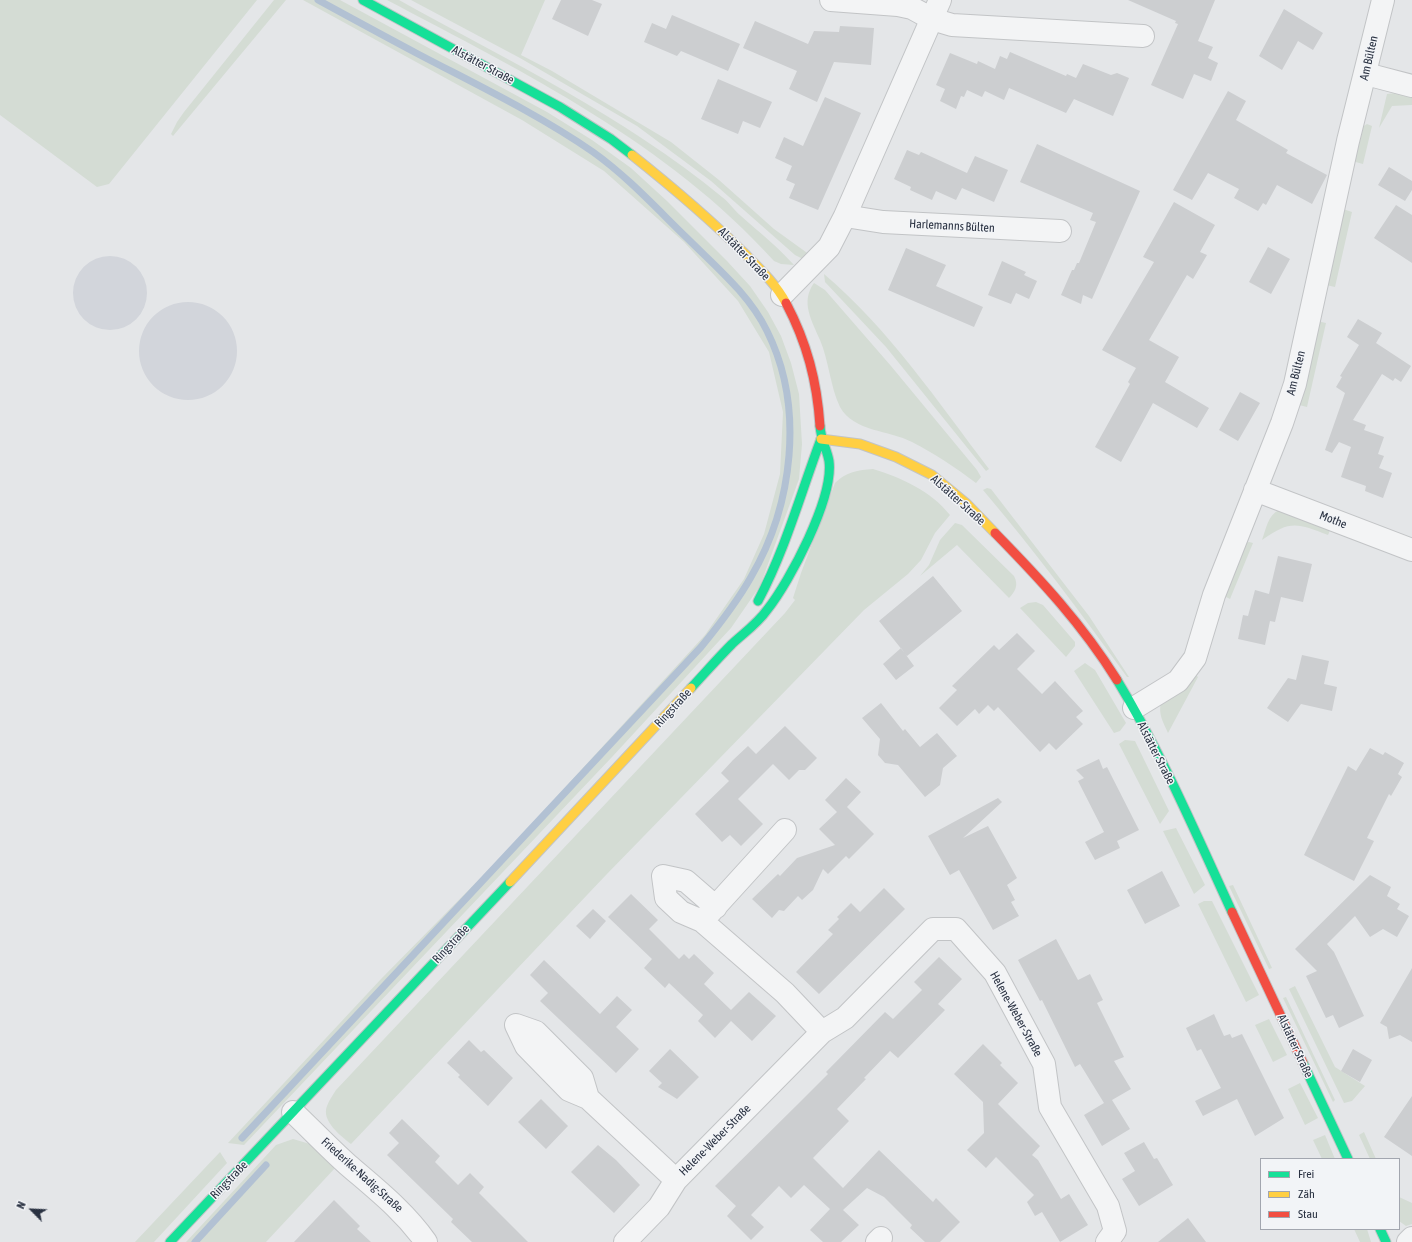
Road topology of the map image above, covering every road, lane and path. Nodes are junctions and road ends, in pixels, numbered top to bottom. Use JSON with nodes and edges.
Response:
{"nodes":[{"id":1,"x":363,"y":0,"type":"edge"},
{"id":2,"x":831,"y":0,"type":"edge"},
{"id":3,"x":1383,"y":0,"type":"edge"},
{"id":4,"x":936,"y":10,"type":"edge"},
{"id":5,"x":1143,"y":36,"type":"dead end"},
{"id":6,"x":1366,"y":74,"type":"junction"},
{"id":7,"x":1412,"y":86,"type":"edge"},
{"id":8,"x":845,"y":216,"type":"junction"},
{"id":9,"x":1060,"y":231,"type":"dead end"},
{"id":10,"x":782,"y":295,"type":"junction"},
{"id":11,"x":821,"y":439,"type":"junction"},
{"id":12,"x":1255,"y":490,"type":"junction"},
{"id":13,"x":1412,"y":550,"type":"edge"},
{"id":14,"x":731,"y":645,"type":"junction"},
{"id":15,"x":1134,"y":708,"type":"junction"},
{"id":16,"x":785,"y":830,"type":"dead end"},
{"id":17,"x":822,"y":1032,"type":"junction"},
{"id":18,"x":588,"y":1098,"type":"dead end"},
{"id":19,"x":293,"y":1112,"type":"junction"},
{"id":20,"x":1348,"y":1158,"type":"edge"},
{"id":21,"x":676,"y":1180,"type":"junction"},
{"id":22,"x":1380,"y":1230,"type":"edge"},
{"id":23,"x":1412,"y":1238,"type":"edge"},
{"id":24,"x":170,"y":1242,"type":"edge"},
{"id":25,"x":426,"y":1242,"type":"edge"},
{"id":26,"x":625,"y":1242,"type":"edge"},
{"id":27,"x":1107,"y":1242,"type":"edge"},
{"id":28,"x":1386,"y":1242,"type":"edge"},
{"id":29,"x":1408,"y":1242,"type":"edge"}],
"edges":[{"from":1,"to":10,"type":"main road","name":"Alstätter Straße"},
{"from":2,"to":4,"type":"street"},
{"from":3,"to":6,"type":"street","name":"Am Bülten"},
{"from":4,"to":5,"type":"street"},
{"from":4,"to":8,"type":"street"},
{"from":6,"to":7,"type":"street"},
{"from":6,"to":12,"type":"street","name":"Am Bülten"},
{"from":8,"to":9,"type":"street","name":"Harlemanns Bülten"},
{"from":8,"to":10,"type":"street"},
{"from":10,"to":11,"type":"main road","name":"Alstätter Straße"},
{"from":11,"to":14,"type":"main road","name":"Ringstraße"},
{"from":11,"to":14,"type":"main road","name":"Ringstraße"},
{"from":11,"to":15,"type":"main road","name":"Alstätter Straße"},
{"from":12,"to":13,"type":"street","name":"Mothe"},
{"from":12,"to":15,"type":"street","name":"Am Bülten"},
{"from":14,"to":19,"type":"main road","name":"Ringstraße"},
{"from":15,"to":20,"type":"main road","name":"Alstätter Straße"},
{"from":16,"to":17,"type":"street"},
{"from":17,"to":21,"type":"street","name":"Helene-Weber-Straße"},
{"from":17,"to":27,"type":"street","name":"Helene-Weber-Straße"},
{"from":18,"to":21,"type":"street","name":"Helene-Weber-Straße"},
{"from":19,"to":24,"type":"main road","name":"Ringstraße"},
{"from":19,"to":25,"type":"street","name":"Friederike-Nadig-Straße"},
{"from":21,"to":26,"type":"street","name":"Helene-Weber-Straße"},
{"from":22,"to":28,"type":"main road"},
{"from":23,"to":29,"type":"street"}]}
